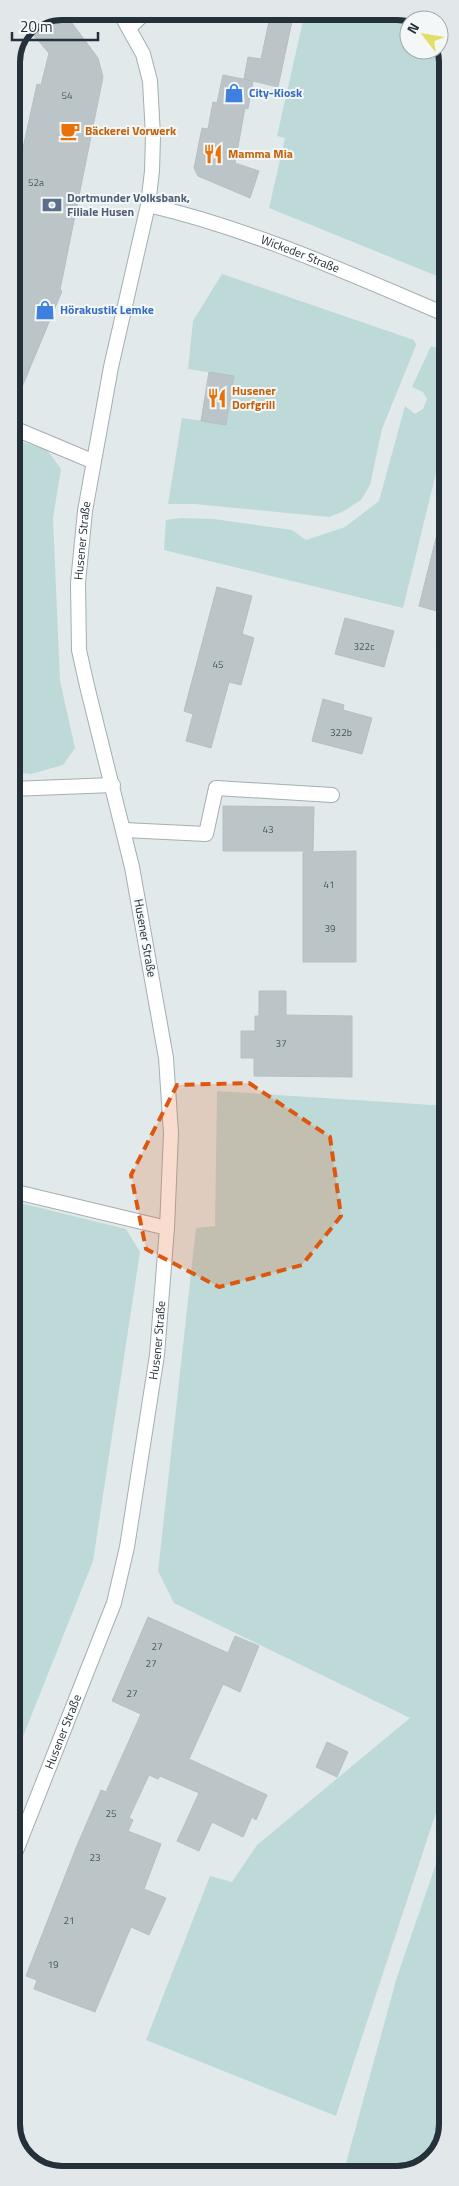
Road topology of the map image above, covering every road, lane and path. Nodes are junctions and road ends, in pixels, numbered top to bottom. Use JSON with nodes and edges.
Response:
{"nodes":[{"id":1,"x":124,"y":20,"type":"edge"},
{"id":2,"x":137,"y":20,"type":"edge"},
{"id":3,"x":129,"y":28,"type":"junction"},
{"id":4,"x":148,"y":204,"type":"junction"},
{"id":5,"x":439,"y":312,"type":"edge"},
{"id":6,"x":20,"y":431,"type":"edge"},
{"id":7,"x":92,"y":461,"type":"junction"},
{"id":8,"x":113,"y":785,"type":"junction"},
{"id":9,"x":20,"y":789,"type":"edge"},
{"id":10,"x":332,"y":795,"type":"dead end"},
{"id":11,"x":124,"y":830,"type":"junction"},
{"id":12,"x":20,"y":1193,"type":"edge"},
{"id":13,"x":167,"y":1228,"type":"junction"},
{"id":14,"x":20,"y":1841,"type":"edge"}],
"edges":[{"from":1,"to":3,"type":"street","name":"Husener Straße"},
{"from":2,"to":3,"type":"street"},
{"from":3,"to":4,"type":"street","name":"Husener Straße"},
{"from":4,"to":5,"type":"street","name":"Wickeder Straße"},
{"from":4,"to":7,"type":"street","name":"Husener Straße"},
{"from":6,"to":7,"type":"street"},
{"from":7,"to":8,"type":"street","name":"Husener Straße"},
{"from":8,"to":9,"type":"street"},
{"from":8,"to":11,"type":"street","name":"Husener Straße"},
{"from":10,"to":11,"type":"street"},
{"from":11,"to":13,"type":"street","name":"Husener Straße"},
{"from":12,"to":13,"type":"street"},
{"from":13,"to":14,"type":"street","name":"Husener Straße"}]}
